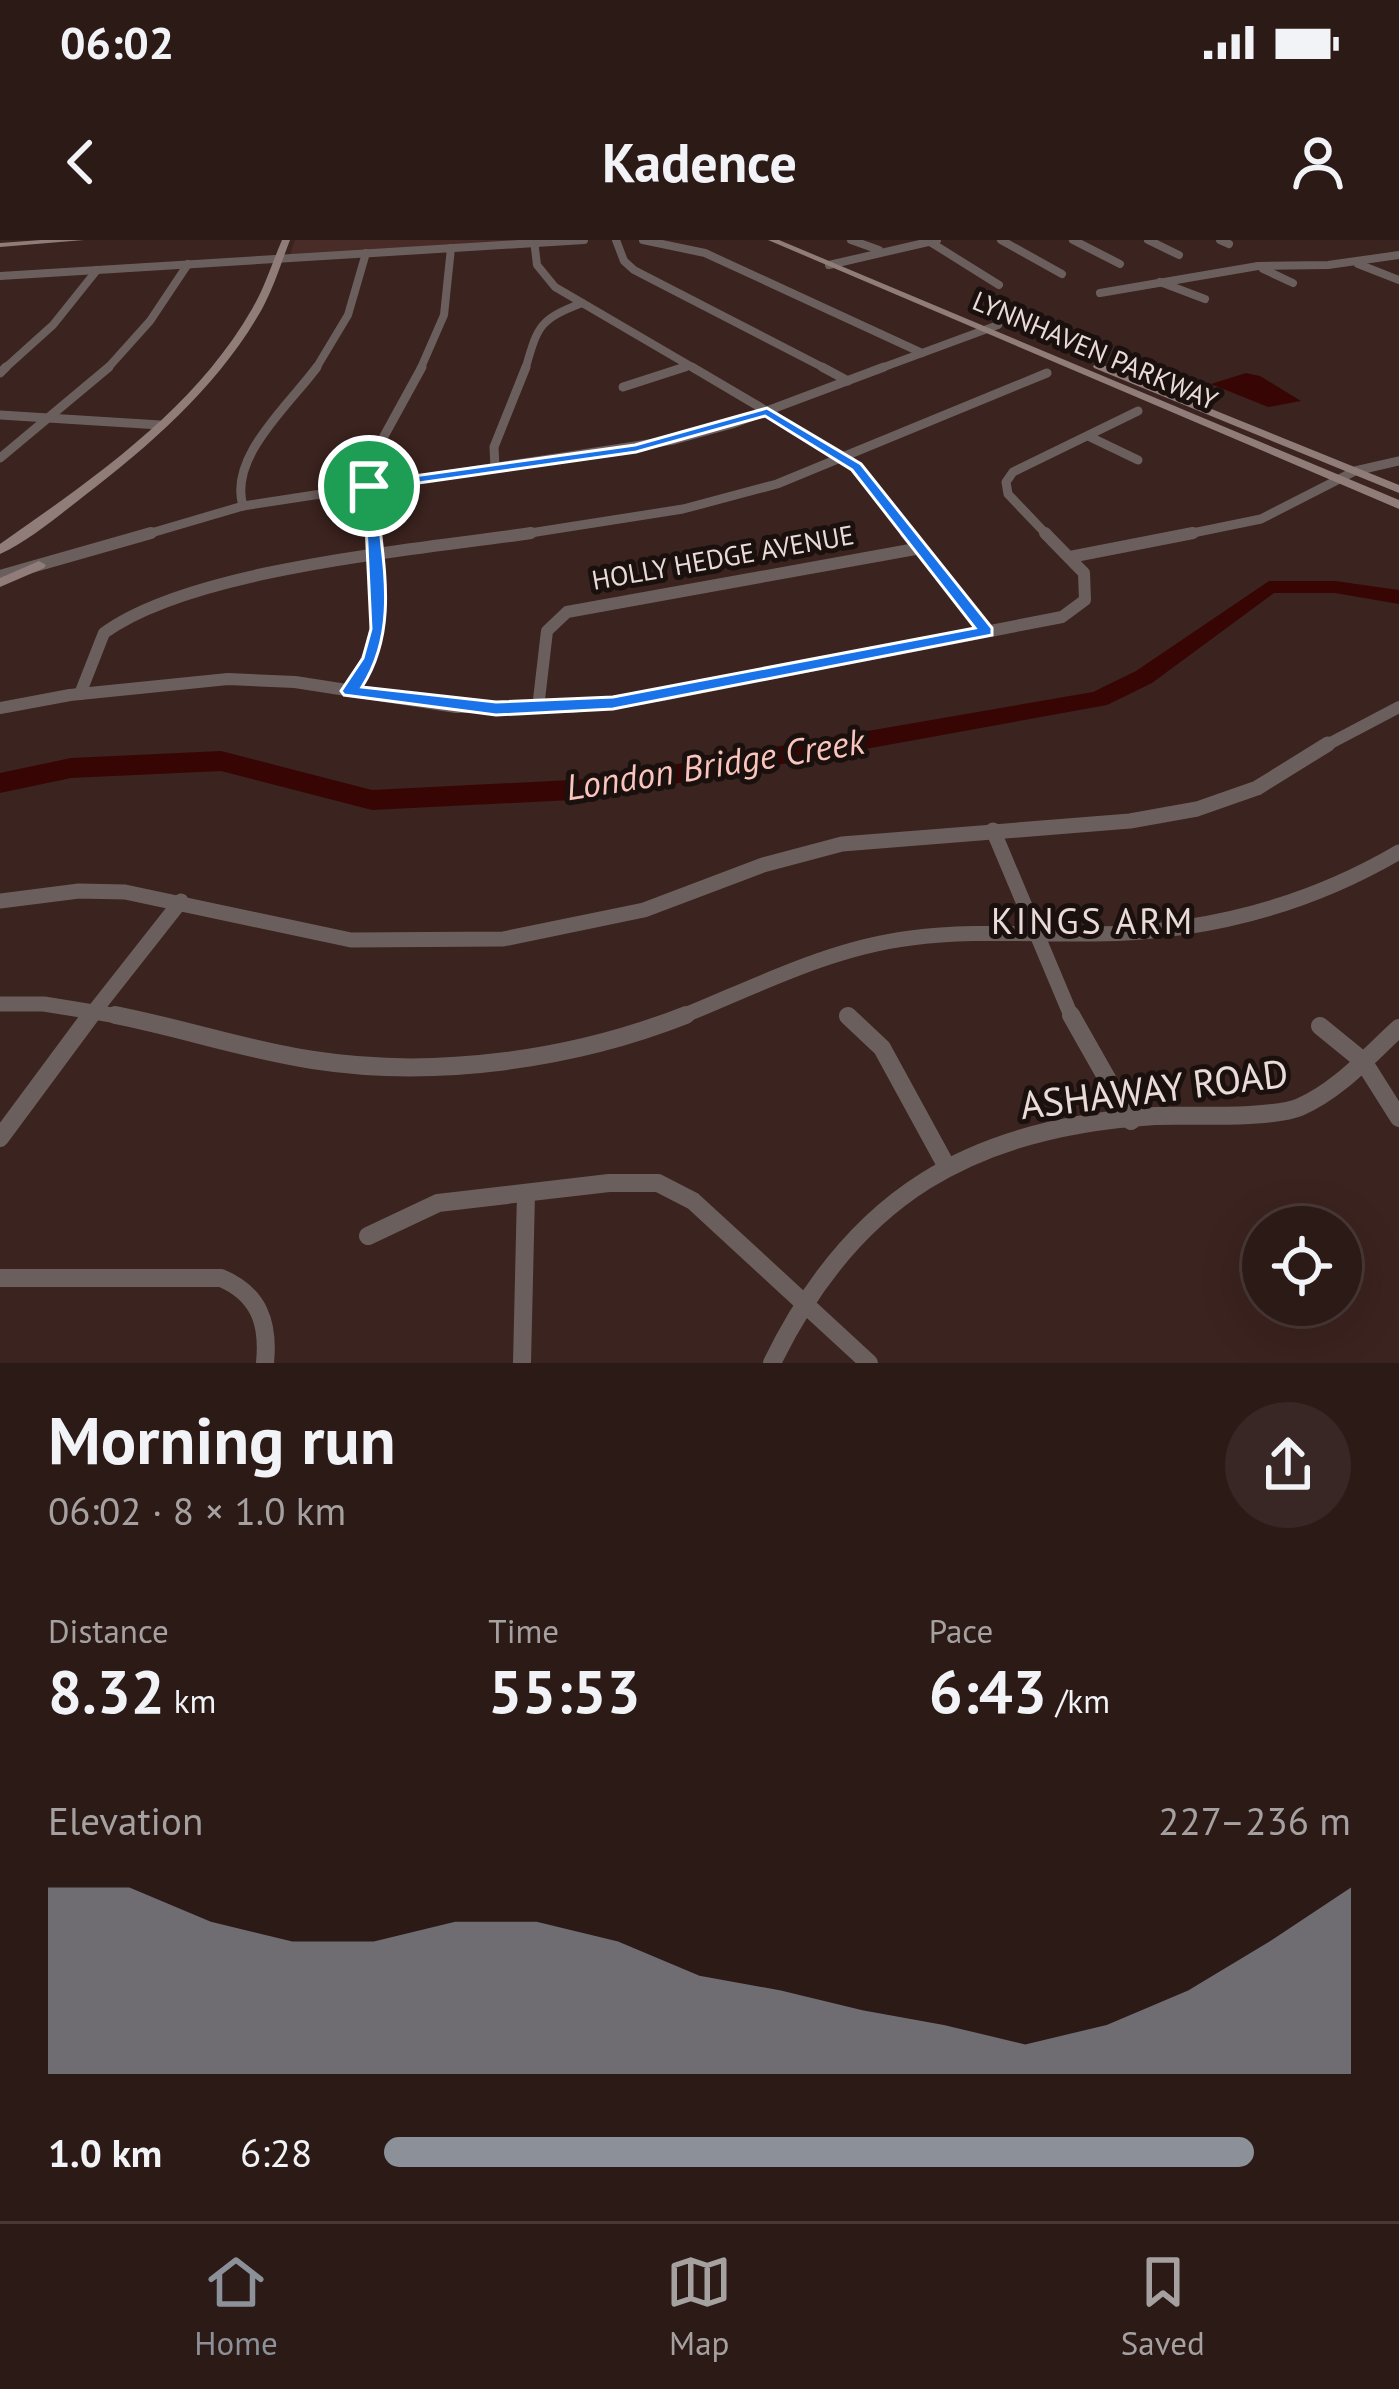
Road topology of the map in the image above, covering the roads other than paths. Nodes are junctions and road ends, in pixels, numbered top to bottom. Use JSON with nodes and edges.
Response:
{"nodes":[{"id":1,"x":80,"y":240,"type":"edge"},
{"id":2,"x":286,"y":240,"type":"edge"},
{"id":3,"x":584,"y":240,"type":"edge"},
{"id":4,"x":616,"y":240,"type":"edge"},
{"id":5,"x":643,"y":240,"type":"edge"},
{"id":6,"x":772,"y":240,"type":"edge"},
{"id":7,"x":795,"y":240,"type":"edge"},
{"id":8,"x":851,"y":240,"type":"edge"},
{"id":9,"x":930,"y":240,"type":"edge"},
{"id":10,"x":1001,"y":240,"type":"edge"},
{"id":11,"x":1073,"y":240,"type":"edge"},
{"id":12,"x":1148,"y":240,"type":"edge"},
{"id":13,"x":1220,"y":240,"type":"edge"},
{"id":14,"x":534,"y":242,"type":"edge"},
{"id":15,"x":1229,"y":244,"type":"dead end"},
{"id":16,"x":0,"y":245,"type":"edge"},
{"id":17,"x":452,"y":248,"type":"junction"},
{"id":18,"x":879,"y":250,"type":"junction"},
{"id":19,"x":366,"y":254,"type":"junction"},
{"id":20,"x":1179,"y":255,"type":"dead end"},
{"id":21,"x":1399,"y":255,"type":"edge"},
{"id":22,"x":278,"y":259,"type":"junction"},
{"id":23,"x":845,"y":260,"type":"junction"},
{"id":24,"x":1353,"y":262,"type":"junction"},
{"id":25,"x":188,"y":264,"type":"junction"},
{"id":26,"x":1120,"y":264,"type":"dead end"},
{"id":27,"x":830,"y":265,"type":"junction"},
{"id":28,"x":1258,"y":266,"type":"junction"},
{"id":29,"x":97,"y":270,"type":"junction"},
{"id":30,"x":1062,"y":274,"type":"dead end"},
{"id":31,"x":2,"y":277,"type":"edge"},
{"id":32,"x":1399,"y":280,"type":"edge"},
{"id":33,"x":1160,"y":282,"type":"junction"},
{"id":34,"x":1293,"y":283,"type":"dead end"},
{"id":35,"x":999,"y":285,"type":"dead end"},
{"id":36,"x":1100,"y":293,"type":"dead end"},
{"id":37,"x":1205,"y":299,"type":"dead end"},
{"id":38,"x":581,"y":303,"type":"junction"},
{"id":39,"x":998,"y":325,"type":"junction"},
{"id":40,"x":983,"y":330,"type":"junction"},
{"id":41,"x":922,"y":353,"type":"junction"},
{"id":42,"x":689,"y":366,"type":"junction"},
{"id":43,"x":0,"y":373,"type":"edge"},
{"id":44,"x":1047,"y":373,"type":"dead end"},
{"id":45,"x":848,"y":381,"type":"junction"},
{"id":46,"x":623,"y":387,"type":"dead end"},
{"id":47,"x":1138,"y":411,"type":"dead end"},
{"id":48,"x":767,"y":412,"type":"junction"},
{"id":49,"x":0,"y":415,"type":"edge"},
{"id":50,"x":51,"y":418,"type":"junction"},
{"id":51,"x":160,"y":425,"type":"junction"},
{"id":52,"x":1088,"y":436,"type":"junction"},
{"id":53,"x":0,"y":458,"type":"edge"},
{"id":54,"x":846,"y":458,"type":"junction"},
{"id":55,"x":1138,"y":460,"type":"dead end"},
{"id":56,"x":1399,"y":461,"type":"edge"},
{"id":57,"x":495,"y":468,"type":"junction"},
{"id":58,"x":1354,"y":471,"type":"junction"},
{"id":59,"x":1337,"y":481,"type":"junction"},
{"id":60,"x":369,"y":486,"type":"junction"},
{"id":61,"x":1399,"y":489,"type":"edge"},
{"id":62,"x":1399,"y":505,"type":"edge"},
{"id":63,"x":243,"y":506,"type":"junction"},
{"id":64,"x":921,"y":548,"type":"junction"},
{"id":65,"x":0,"y":550,"type":"edge"},
{"id":66,"x":374,"y":556,"type":"junction"},
{"id":67,"x":1070,"y":557,"type":"junction"},
{"id":68,"x":39,"y":565,"type":"joint"},
{"id":69,"x":0,"y":579,"type":"edge"},
{"id":70,"x":986,"y":631,"type":"junction"},
{"id":71,"x":350,"y":691,"type":"junction"},
{"id":72,"x":80,"y":694,"type":"junction"},
{"id":73,"x":1399,"y":707,"type":"edge"},
{"id":74,"x":0,"y":708,"type":"edge"},
{"id":75,"x":538,"y":708,"type":"junction"},
{"id":76,"x":993,"y":830,"type":"junction"},
{"id":77,"x":1399,"y":852,"type":"edge"},
{"id":78,"x":0,"y":901,"type":"edge"},
{"id":79,"x":181,"y":901,"type":"junction"},
{"id":80,"x":1035,"y":933,"type":"junction"},
{"id":81,"x":0,"y":1004,"type":"edge"},
{"id":82,"x":93,"y":1012,"type":"junction"},
{"id":83,"x":848,"y":1016,"type":"dead end"},
{"id":84,"x":1320,"y":1026,"type":"dead end"},
{"id":85,"x":1399,"y":1028,"type":"edge"},
{"id":86,"x":1363,"y":1061,"type":"junction"},
{"id":87,"x":1399,"y":1118,"type":"edge"},
{"id":88,"x":1131,"y":1121,"type":"junction"},
{"id":89,"x":0,"y":1138,"type":"edge"},
{"id":90,"x":947,"y":1167,"type":"junction"},
{"id":91,"x":526,"y":1193,"type":"junction"},
{"id":92,"x":368,"y":1237,"type":"dead end"},
{"id":93,"x":0,"y":1278,"type":"edge"},
{"id":94,"x":805,"y":1302,"type":"junction"},
{"id":95,"x":265,"y":1363,"type":"edge"},
{"id":96,"x":522,"y":1363,"type":"edge"},
{"id":97,"x":772,"y":1363,"type":"edge"},
{"id":98,"x":869,"y":1363,"type":"edge"}],
"edges":[{"from":1,"to":16,"type":"main road"},
{"from":2,"to":22,"type":"main road"},
{"from":3,"to":14,"type":"street"},
{"from":4,"to":45,"type":"street"},
{"from":5,"to":41,"type":"street"},
{"from":6,"to":27,"type":"main road","name":"LYNNHAVEN PARKWAY"},
{"from":7,"to":23,"type":"main road","name":"LYNNHAVEN PARKWAY"},
{"from":8,"to":18,"type":"street"},
{"from":9,"to":18,"type":"street"},
{"from":9,"to":35,"type":"street"},
{"from":10,"to":30,"type":"street"},
{"from":11,"to":26,"type":"street"},
{"from":12,"to":20,"type":"street"},
{"from":13,"to":15,"type":"street"},
{"from":14,"to":17,"type":"street"},
{"from":14,"to":38,"type":"street"},
{"from":17,"to":19,"type":"street"},
{"from":17,"to":60,"type":"street"},
{"from":18,"to":23,"type":"street"},
{"from":19,"to":22,"type":"street"},
{"from":19,"to":63,"type":"street"},
{"from":21,"to":24,"type":"street"},
{"from":22,"to":25,"type":"street"},
{"from":22,"to":51,"type":"main road"},
{"from":23,"to":27,"type":"street"},
{"from":23,"to":39,"type":"main road","name":"LYNNHAVEN PARKWAY"},
{"from":24,"to":28,"type":"street"},
{"from":24,"to":32,"type":"street"},
{"from":25,"to":29,"type":"street"},
{"from":25,"to":50,"type":"street"},
{"from":27,"to":40,"type":"main road","name":"LYNNHAVEN PARKWAY"},
{"from":28,"to":33,"type":"street"},
{"from":28,"to":34,"type":"street"},
{"from":29,"to":31,"type":"street"},
{"from":29,"to":43,"type":"street"},
{"from":33,"to":36,"type":"street"},
{"from":33,"to":37,"type":"street"},
{"from":38,"to":42,"type":"street"},
{"from":38,"to":57,"type":"street"},
{"from":39,"to":40,"type":"street"},
{"from":39,"to":58,"type":"main road","name":"LYNNHAVEN PARKWAY"},
{"from":40,"to":41,"type":"street"},
{"from":40,"to":59,"type":"main road","name":"LYNNHAVEN PARKWAY"},
{"from":41,"to":45,"type":"street"},
{"from":42,"to":46,"type":"street"},
{"from":42,"to":48,"type":"street"},
{"from":44,"to":54,"type":"street"},
{"from":45,"to":48,"type":"street"},
{"from":47,"to":52,"type":"street"},
{"from":48,"to":54,"type":"street"},
{"from":48,"to":57,"type":"street"},
{"from":49,"to":50,"type":"street"},
{"from":50,"to":51,"type":"street"},
{"from":50,"to":53,"type":"street"},
{"from":51,"to":65,"type":"main road"},
{"from":52,"to":55,"type":"street"},
{"from":52,"to":67,"type":"street"},
{"from":54,"to":64,"type":"street"},
{"from":54,"to":66,"type":"street"},
{"from":56,"to":58,"type":"street"},
{"from":57,"to":60,"type":"street"},
{"from":58,"to":59,"type":"street"},
{"from":58,"to":61,"type":"main road","name":"LYNNHAVEN PARKWAY"},
{"from":59,"to":62,"type":"main road","name":"LYNNHAVEN PARKWAY"},
{"from":59,"to":67,"type":"street"},
{"from":60,"to":63,"type":"street"},
{"from":60,"to":66,"type":"street"},
{"from":63,"to":68,"type":"street"},
{"from":64,"to":70,"type":"street"},
{"from":64,"to":75,"type":"street","name":"HOLLY HEDGE AVENUE"},
{"from":66,"to":71,"type":"street"},
{"from":66,"to":72,"type":"street"},
{"from":67,"to":70,"type":"street"},
{"from":68,"to":69,"type":"main road"},
{"from":70,"to":75,"type":"street"},
{"from":71,"to":72,"type":"street"},
{"from":71,"to":75,"type":"street"},
{"from":72,"to":74,"type":"street"},
{"from":73,"to":76,"type":"street"},
{"from":76,"to":79,"type":"street"},
{"from":76,"to":80,"type":"street"},
{"from":77,"to":80,"type":"street"},
{"from":78,"to":79,"type":"street"},
{"from":79,"to":82,"type":"street"},
{"from":80,"to":82,"type":"street"},
{"from":80,"to":88,"type":"street"},
{"from":81,"to":82,"type":"street"},
{"from":82,"to":89,"type":"street"},
{"from":83,"to":90,"type":"street"},
{"from":84,"to":86,"type":"street"},
{"from":85,"to":86,"type":"street","name":"ASHAWAY ROAD"},
{"from":86,"to":87,"type":"street"},
{"from":86,"to":88,"type":"street","name":"ASHAWAY ROAD"},
{"from":88,"to":90,"type":"street","name":"ASHAWAY ROAD"},
{"from":90,"to":94,"type":"street","name":"ASHAWAY ROAD"},
{"from":91,"to":92,"type":"street"},
{"from":91,"to":94,"type":"street"},
{"from":91,"to":96,"type":"street"},
{"from":93,"to":95,"type":"street"},
{"from":94,"to":97,"type":"street","name":"ASHAWAY ROAD"},
{"from":94,"to":98,"type":"street"}]}
